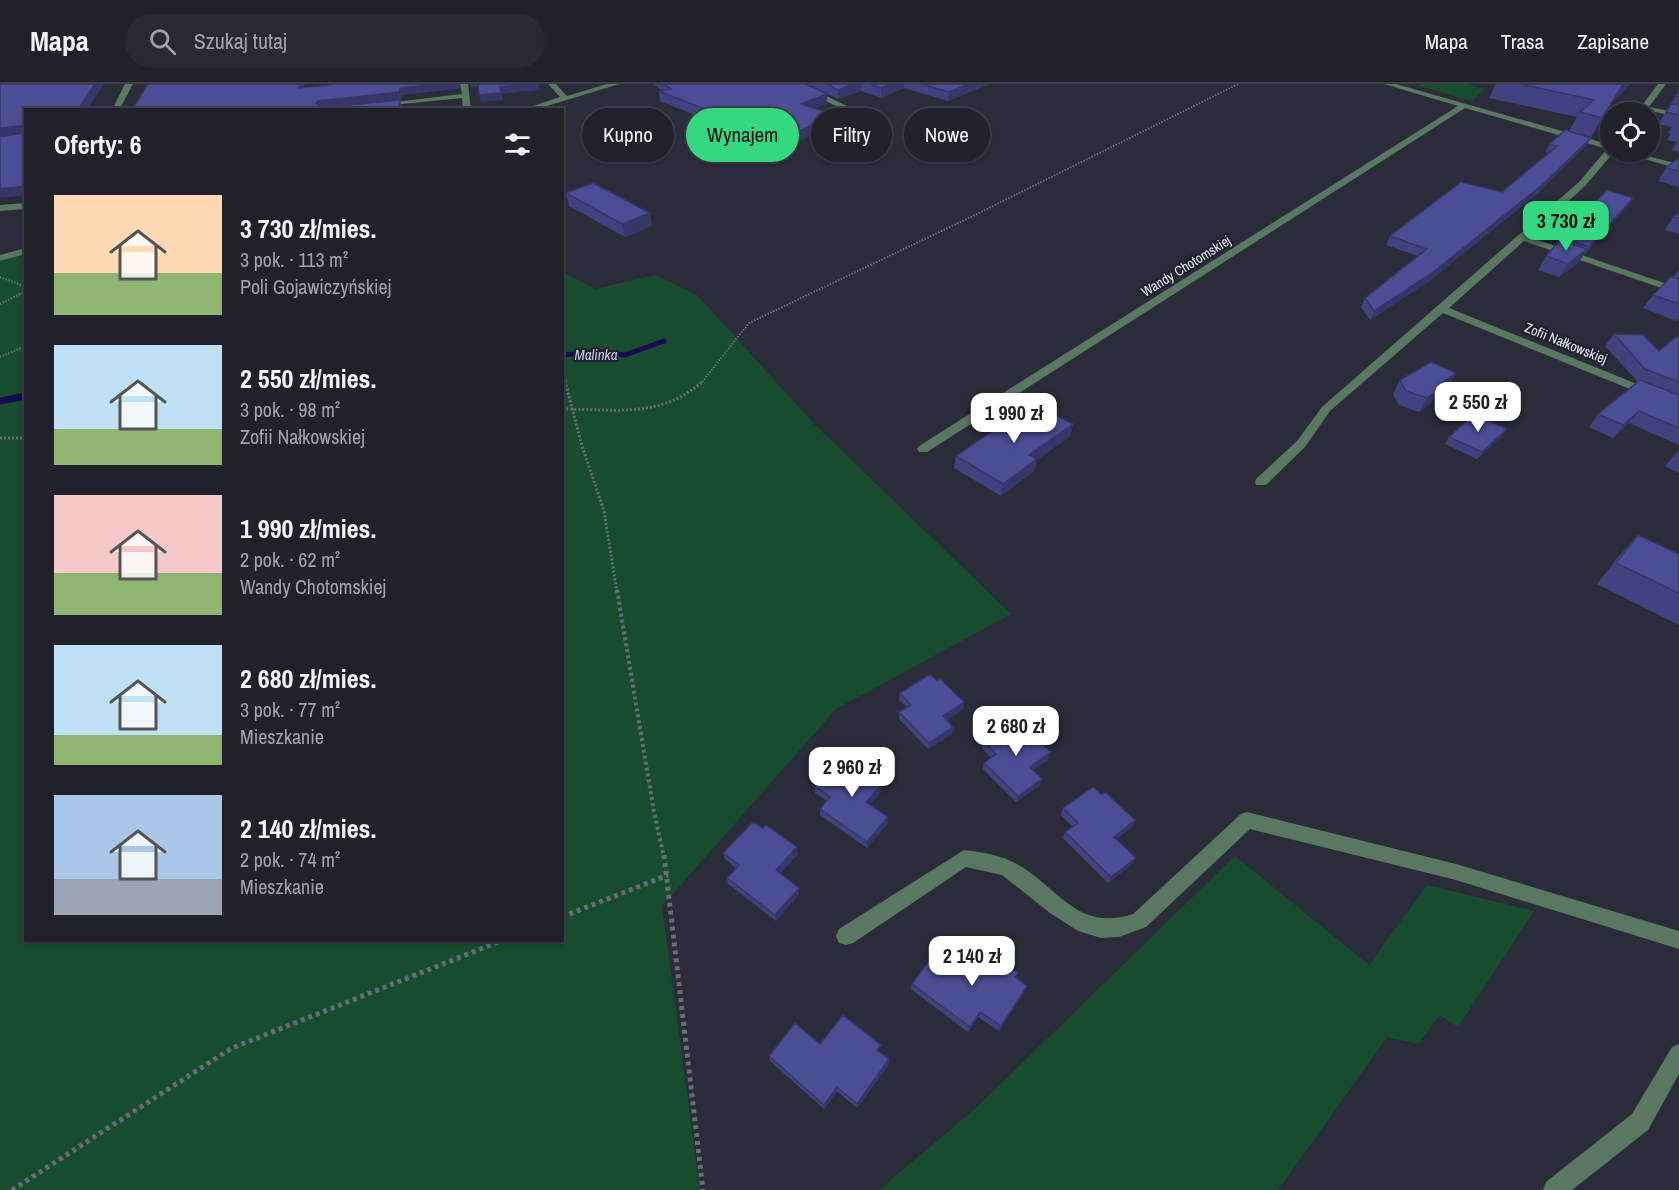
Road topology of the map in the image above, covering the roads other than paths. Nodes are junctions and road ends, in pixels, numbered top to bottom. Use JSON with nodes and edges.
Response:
{"nodes":[{"id":1,"x":129,"y":84,"type":"edge"},
{"id":2,"x":464,"y":84,"type":"edge"},
{"id":3,"x":552,"y":84,"type":"edge"},
{"id":4,"x":615,"y":84,"type":"edge"},
{"id":5,"x":796,"y":84,"type":"edge"},
{"id":6,"x":1388,"y":84,"type":"edge"},
{"id":7,"x":1662,"y":84,"type":"edge"},
{"id":8,"x":465,"y":96,"type":"junction"},
{"id":9,"x":565,"y":98,"type":"junction"},
{"id":10,"x":1649,"y":102,"type":"edge"},
{"id":11,"x":371,"y":105,"type":"edge"},
{"id":12,"x":843,"y":106,"type":"dead end"},
{"id":13,"x":1464,"y":106,"type":"junction"},
{"id":14,"x":116,"y":108,"type":"edge"},
{"id":15,"x":467,"y":108,"type":"edge"},
{"id":16,"x":531,"y":108,"type":"edge"},
{"id":17,"x":1660,"y":112,"type":"edge"},
{"id":18,"x":1679,"y":115,"type":"edge"},
{"id":19,"x":1600,"y":146,"type":"edge"},
{"id":20,"x":1600,"y":162,"type":"edge"},
{"id":21,"x":1660,"y":162,"type":"edge"},
{"id":22,"x":1679,"y":167,"type":"edge"},
{"id":23,"x":24,"y":206,"type":"edge"},
{"id":24,"x":0,"y":208,"type":"edge"},
{"id":25,"x":1521,"y":237,"type":"junction"},
{"id":26,"x":24,"y":252,"type":"edge"},
{"id":27,"x":0,"y":258,"type":"edge"},
{"id":28,"x":1679,"y":291,"type":"edge"},
{"id":29,"x":1442,"y":309,"type":"junction"},
{"id":30,"x":1679,"y":405,"type":"edge"},
{"id":31,"x":923,"y":449,"type":"dead end"},
{"id":32,"x":1261,"y":482,"type":"dead end"},
{"id":33,"x":846,"y":936,"type":"dead end"},
{"id":34,"x":1679,"y":940,"type":"edge"},
{"id":35,"x":1679,"y":1054,"type":"edge"},
{"id":36,"x":1554,"y":1190,"type":"edge"}],
"edges":[{"from":1,"to":14,"type":"street"},
{"from":2,"to":8,"type":"street"},
{"from":3,"to":9,"type":"street"},
{"from":4,"to":9,"type":"street"},
{"from":5,"to":12,"type":"street"},
{"from":6,"to":13,"type":"street"},
{"from":7,"to":10,"type":"street"},
{"from":8,"to":11,"type":"street"},
{"from":8,"to":15,"type":"street"},
{"from":9,"to":16,"type":"street"},
{"from":13,"to":19,"type":"street"},
{"from":13,"to":31,"type":"street","name":"Wandy Chotomskiej"},
{"from":17,"to":18,"type":"street"},
{"from":20,"to":25,"type":"street"},
{"from":21,"to":22,"type":"street"},
{"from":23,"to":24,"type":"street"},
{"from":25,"to":28,"type":"street"},
{"from":25,"to":29,"type":"street"},
{"from":26,"to":27,"type":"street"},
{"from":29,"to":30,"type":"street","name":"Zofii Nałkowskiej"},
{"from":29,"to":32,"type":"street"},
{"from":33,"to":34,"type":"street"},
{"from":35,"to":36,"type":"street"}]}
